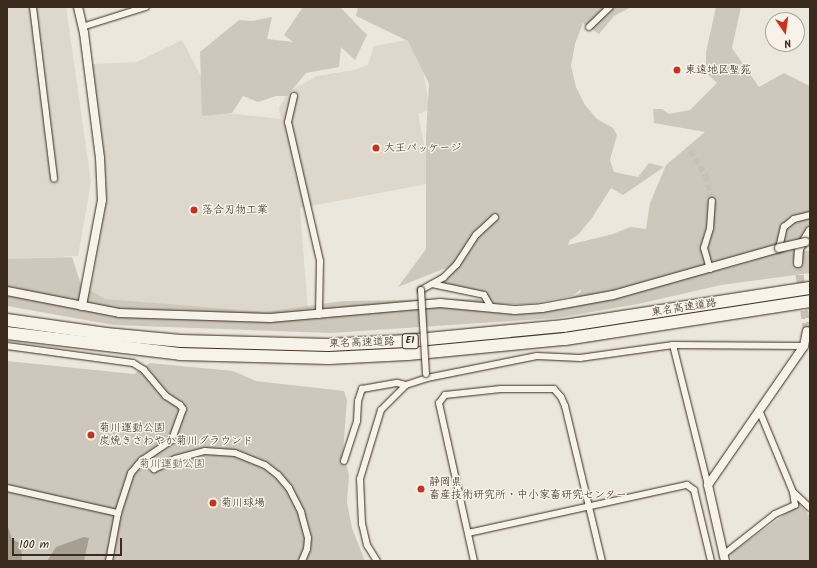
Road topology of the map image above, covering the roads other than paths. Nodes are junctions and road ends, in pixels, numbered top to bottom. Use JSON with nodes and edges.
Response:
{"nodes":[{"id":1,"x":33,"y":7,"type":"edge"},
{"id":2,"x":78,"y":7,"type":"edge"},
{"id":3,"x":146,"y":7,"type":"edge"},
{"id":4,"x":610,"y":7,"type":"edge"},
{"id":5,"x":82,"y":26,"type":"junction"},
{"id":6,"x":589,"y":27,"type":"dead end"},
{"id":7,"x":294,"y":96,"type":"dead end"},
{"id":8,"x":54,"y":179,"type":"dead end"},
{"id":9,"x":712,"y":201,"type":"tunnel mouth"},
{"id":10,"x":810,"y":215,"type":"edge"},
{"id":11,"x":495,"y":217,"type":"dead end"},
{"id":12,"x":810,"y":231,"type":"edge"},
{"id":13,"x":810,"y":242,"type":"edge"},
{"id":14,"x":779,"y":248,"type":"junction"},
{"id":15,"x":798,"y":263,"type":"tunnel mouth"},
{"id":16,"x":710,"y":269,"type":"junction"},
{"id":17,"x":432,"y":284,"type":"junction"},
{"id":18,"x":810,"y":288,"type":"edge"},
{"id":19,"x":7,"y":291,"type":"edge"},
{"id":20,"x":810,"y":301,"type":"edge"},
{"id":21,"x":82,"y":306,"type":"junction"},
{"id":22,"x":491,"y":307,"type":"junction"},
{"id":23,"x":319,"y":315,"type":"junction"},
{"id":24,"x":7,"y":320,"type":"edge"},
{"id":25,"x":807,"y":331,"type":"dead end"},
{"id":26,"x":7,"y":333,"type":"edge"},
{"id":27,"x":673,"y":345,"type":"junction"},
{"id":28,"x":7,"y":346,"type":"edge"},
{"id":29,"x":804,"y":346,"type":"junction"},
{"id":30,"x":427,"y":376,"type":"junction"},
{"id":31,"x":406,"y":385,"type":"junction"},
{"id":32,"x":759,"y":410,"type":"junction"},
{"id":33,"x":146,"y":458,"type":"junction"},
{"id":34,"x":344,"y":461,"type":"dead end"},
{"id":35,"x":708,"y":485,"type":"junction"},
{"id":36,"x":7,"y":488,"type":"edge"},
{"id":37,"x":793,"y":492,"type":"junction"},
{"id":38,"x":589,"y":507,"type":"junction"},
{"id":39,"x":810,"y":508,"type":"edge"},
{"id":40,"x":118,"y":513,"type":"junction"},
{"id":41,"x":468,"y":533,"type":"junction"},
{"id":42,"x":724,"y":558,"type":"edge"},
{"id":43,"x":110,"y":561,"type":"edge"},
{"id":44,"x":302,"y":561,"type":"edge"},
{"id":45,"x":377,"y":561,"type":"edge"},
{"id":46,"x":474,"y":561,"type":"edge"},
{"id":47,"x":602,"y":561,"type":"edge"},
{"id":48,"x":710,"y":561,"type":"edge"}],
"edges":[{"from":1,"to":8,"type":"street"},
{"from":2,"to":5,"type":"street"},
{"from":3,"to":5,"type":"street"},
{"from":4,"to":6,"type":"street"},
{"from":5,"to":21,"type":"street"},
{"from":7,"to":23,"type":"street"},
{"from":9,"to":16,"type":"street"},
{"from":10,"to":14,"type":"street"},
{"from":11,"to":17,"type":"street"},
{"from":12,"to":15,"type":"street"},
{"from":13,"to":14,"type":"street","bridge":true},
{"from":14,"to":16,"type":"street"},
{"from":16,"to":22,"type":"street"},
{"from":17,"to":22,"type":"street"},
{"from":17,"to":30,"type":"street","bridge":true},
{"from":18,"to":24,"type":"highway","name":"東名高速道路","number":"E1"},
{"from":19,"to":21,"type":"street"},
{"from":20,"to":26,"type":"highway","name":"東名高速道路","number":"E1"},
{"from":21,"to":23,"type":"street"},
{"from":22,"to":23,"type":"street"},
{"from":25,"to":29,"type":"street"},
{"from":27,"to":29,"type":"street"},
{"from":27,"to":30,"type":"street"},
{"from":27,"to":35,"type":"street"},
{"from":28,"to":33,"type":"street"},
{"from":29,"to":32,"type":"street"},
{"from":30,"to":31,"type":"street"},
{"from":31,"to":34,"type":"street"},
{"from":31,"to":45,"type":"street"},
{"from":32,"to":35,"type":"street"},
{"from":32,"to":37,"type":"street"},
{"from":33,"to":40,"type":"street"},
{"from":33,"to":44,"type":"street"},
{"from":35,"to":42,"type":"street"},
{"from":36,"to":40,"type":"street"},
{"from":37,"to":39,"type":"street"},
{"from":37,"to":42,"type":"street"},
{"from":38,"to":41,"type":"street"},
{"from":38,"to":41,"type":"street"},
{"from":38,"to":47,"type":"street"},
{"from":38,"to":48,"type":"street"},
{"from":40,"to":43,"type":"street"},
{"from":41,"to":46,"type":"street"}]}
